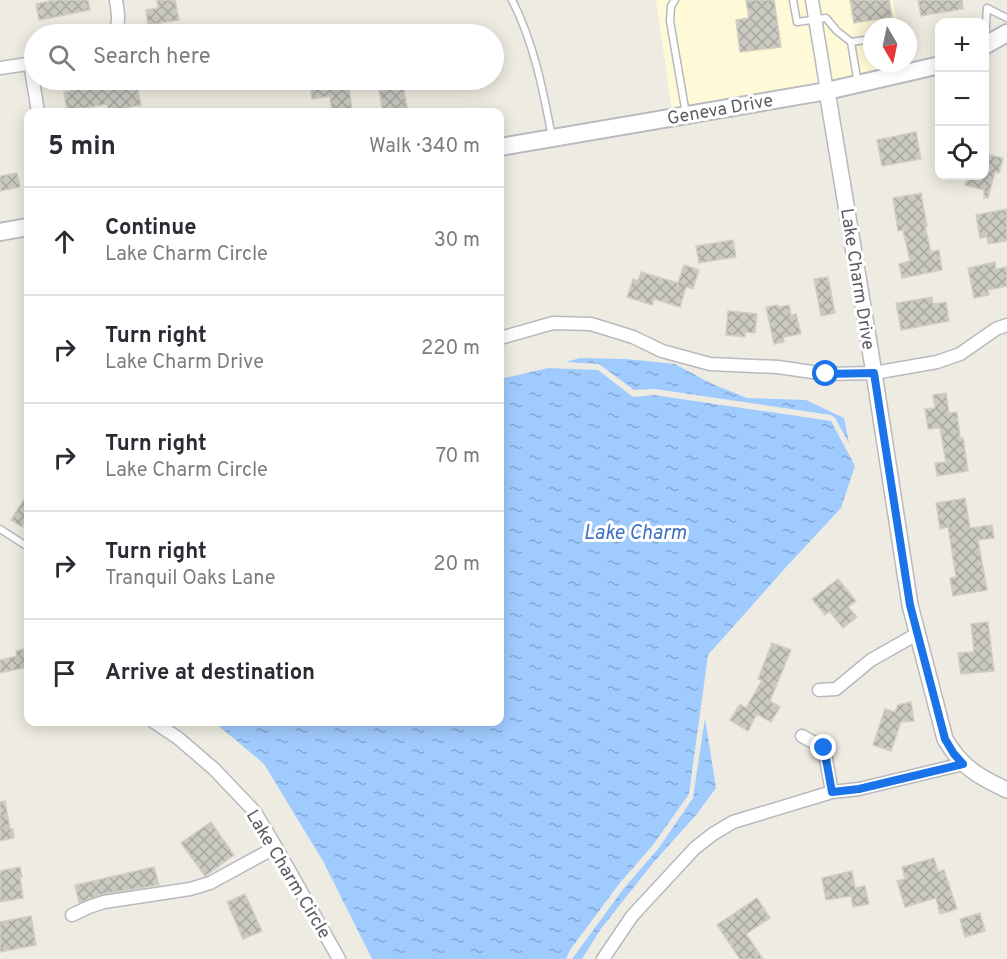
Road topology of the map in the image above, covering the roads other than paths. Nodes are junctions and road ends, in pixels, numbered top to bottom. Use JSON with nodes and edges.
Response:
{"nodes":[{"id":1,"x":116,"y":0,"type":"edge"},
{"id":2,"x":512,"y":0,"type":"edge"},
{"id":3,"x":675,"y":0,"type":"edge"},
{"id":4,"x":793,"y":0,"type":"edge"},
{"id":5,"x":812,"y":0,"type":"edge"},
{"id":6,"x":986,"y":18,"type":"edge"},
{"id":7,"x":1007,"y":18,"type":"edge"},
{"id":8,"x":815,"y":19,"type":"junction"},
{"id":9,"x":118,"y":24,"type":"edge"},
{"id":10,"x":1007,"y":33,"type":"edge"},
{"id":11,"x":863,"y":40,"type":"edge"},
{"id":12,"x":851,"y":42,"type":"junction"},
{"id":13,"x":989,"y":44,"type":"edge"},
{"id":14,"x":24,"y":64,"type":"edge"},
{"id":15,"x":935,"y":65,"type":"edge"},
{"id":16,"x":917,"y":67,"type":"edge"},
{"id":17,"x":0,"y":68,"type":"edge"},
{"id":18,"x":895,"y":72,"type":"edge"},
{"id":19,"x":858,"y":84,"type":"junction"},
{"id":20,"x":35,"y":90,"type":"edge"},
{"id":21,"x":827,"y":91,"type":"junction"},
{"id":22,"x":38,"y":108,"type":"edge"},
{"id":23,"x":686,"y":115,"type":"junction"},
{"id":24,"x":552,"y":138,"type":"junction"},
{"id":25,"x":504,"y":146,"type":"edge"},
{"id":26,"x":24,"y":228,"type":"edge"},
{"id":27,"x":0,"y":232,"type":"edge"},
{"id":28,"x":1007,"y":325,"type":"edge"},
{"id":29,"x":504,"y":337,"type":"edge"},
{"id":30,"x":874,"y":373,"type":"junction"},
{"id":31,"x":0,"y":529,"type":"edge"},
{"id":32,"x":24,"y":544,"type":"edge"},
{"id":33,"x":917,"y":633,"type":"junction"},
{"id":34,"x":819,"y":690,"type":"dead end"},
{"id":35,"x":160,"y":726,"type":"edge"},
{"id":36,"x":802,"y":736,"type":"dead end"},
{"id":37,"x":963,"y":764,"type":"junction"},
{"id":38,"x":1007,"y":790,"type":"edge"},
{"id":39,"x":832,"y":792,"type":"junction"},
{"id":40,"x":276,"y":847,"type":"junction"},
{"id":41,"x":72,"y":915,"type":"dead end"},
{"id":42,"x":339,"y":959,"type":"edge"},
{"id":43,"x":603,"y":959,"type":"edge"}],
"edges":[{"from":1,"to":9,"type":"street"},
{"from":2,"to":24,"type":"lane"},
{"from":3,"to":23,"type":"lane"},
{"from":4,"to":8,"type":"lane"},
{"from":5,"to":8,"type":"street"},
{"from":6,"to":7,"type":"lane"},
{"from":8,"to":12,"type":"lane"},
{"from":8,"to":21,"type":"street"},
{"from":10,"to":13,"type":"main road"},
{"from":11,"to":12,"type":"lane"},
{"from":12,"to":19,"type":"lane"},
{"from":14,"to":17,"type":"street"},
{"from":15,"to":16,"type":"main road","name":"Geneva Drive"},
{"from":18,"to":19,"type":"main road","name":"Geneva Drive"},
{"from":19,"to":21,"type":"main road","name":"Geneva Drive"},
{"from":20,"to":22,"type":"street"},
{"from":21,"to":23,"type":"main road","name":"Geneva Drive"},
{"from":21,"to":30,"type":"street","name":"Lake Charm Drive"},
{"from":23,"to":24,"type":"main road","name":"Geneva Drive"},
{"from":24,"to":25,"type":"main road","name":"Geneva Drive"},
{"from":26,"to":27,"type":"main road"},
{"from":28,"to":30,"type":"street"},
{"from":29,"to":30,"type":"street"},
{"from":30,"to":33,"type":"street","name":"Lake Charm Drive"},
{"from":31,"to":32,"type":"lane"},
{"from":33,"to":34,"type":"street"},
{"from":33,"to":37,"type":"street","name":"Lake Charm Drive"},
{"from":35,"to":40,"type":"street","name":"Lake Charm Circle"},
{"from":36,"to":39,"type":"street"},
{"from":37,"to":38,"type":"street","name":"Lake Charm Drive"},
{"from":37,"to":39,"type":"street"},
{"from":39,"to":43,"type":"street"},
{"from":40,"to":41,"type":"street"},
{"from":40,"to":42,"type":"street","name":"Lake Charm Circle"}]}
